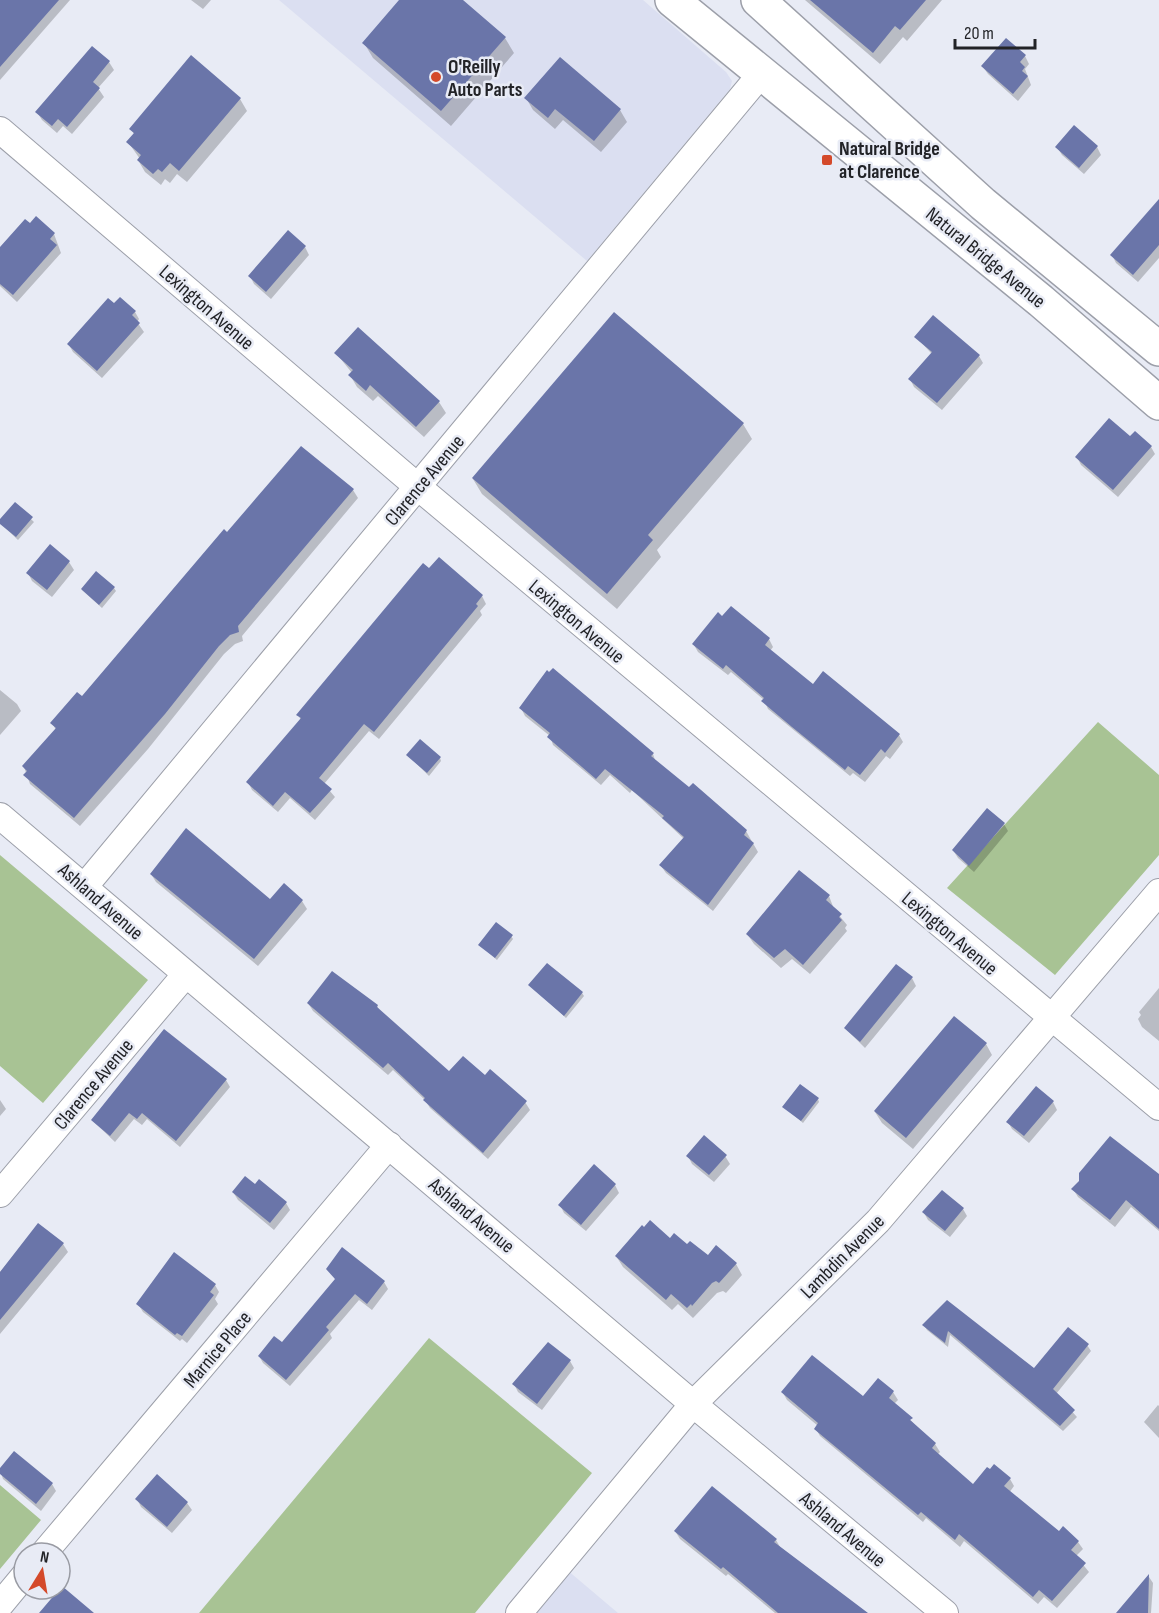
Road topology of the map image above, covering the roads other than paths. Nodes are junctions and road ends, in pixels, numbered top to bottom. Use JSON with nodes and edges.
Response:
{"nodes":[{"id":1,"x":672,"y":0,"type":"edge"},
{"id":2,"x":758,"y":0,"type":"edge"},
{"id":3,"x":761,"y":74,"type":"junction"},
{"id":4,"x":0,"y":130,"type":"edge"},
{"id":5,"x":1159,"y":349,"type":"edge"},
{"id":6,"x":1159,"y":403,"type":"edge"},
{"id":7,"x":418,"y":487,"type":"junction"},
{"id":8,"x":0,"y":816,"type":"edge"},
{"id":9,"x":85,"y":886,"type":"junction"},
{"id":10,"x":1159,"y":892,"type":"edge"},
{"id":11,"x":186,"y":975,"type":"junction"},
{"id":12,"x":1054,"y":1019,"type":"junction"},
{"id":13,"x":1159,"y":1107,"type":"edge"},
{"id":14,"x":389,"y":1145,"type":"junction"},
{"id":15,"x":0,"y":1194,"type":"edge"},
{"id":16,"x":693,"y":1404,"type":"junction"},
{"id":17,"x":54,"y":1541,"type":"edge"},
{"id":18,"x":12,"y":1590,"type":"edge"},
{"id":19,"x":0,"y":1605,"type":"edge"},
{"id":20,"x":519,"y":1613,"type":"edge"},
{"id":21,"x":945,"y":1613,"type":"edge"}],
"edges":[{"from":1,"to":3,"type":"main road","name":"Natural Bridge Avenue"},
{"from":2,"to":5,"type":"main road","name":"Natural Bridge Avenue"},
{"from":3,"to":6,"type":"main road","name":"Natural Bridge Avenue"},
{"from":3,"to":7,"type":"street","name":"Clarence Avenue"},
{"from":4,"to":7,"type":"street","name":"Lexington Avenue"},
{"from":7,"to":9,"type":"street","name":"Clarence Avenue"},
{"from":7,"to":12,"type":"street","name":"Lexington Avenue"},
{"from":8,"to":9,"type":"street","name":"Ashland Avenue"},
{"from":9,"to":11,"type":"street","name":"Ashland Avenue"},
{"from":10,"to":12,"type":"street","name":"Lambdin Avenue"},
{"from":11,"to":14,"type":"street","name":"Ashland Avenue"},
{"from":11,"to":15,"type":"street","name":"Clarence Avenue"},
{"from":12,"to":13,"type":"street","name":"Lexington Avenue"},
{"from":12,"to":16,"type":"street","name":"Lambdin Avenue"},
{"from":14,"to":16,"type":"street","name":"Ashland Avenue"},
{"from":14,"to":17,"type":"street","name":"Marnice Place"},
{"from":16,"to":20,"type":"street","name":"Lambdin Avenue"},
{"from":16,"to":21,"type":"street","name":"Ashland Avenue"},
{"from":18,"to":19,"type":"street"}]}
